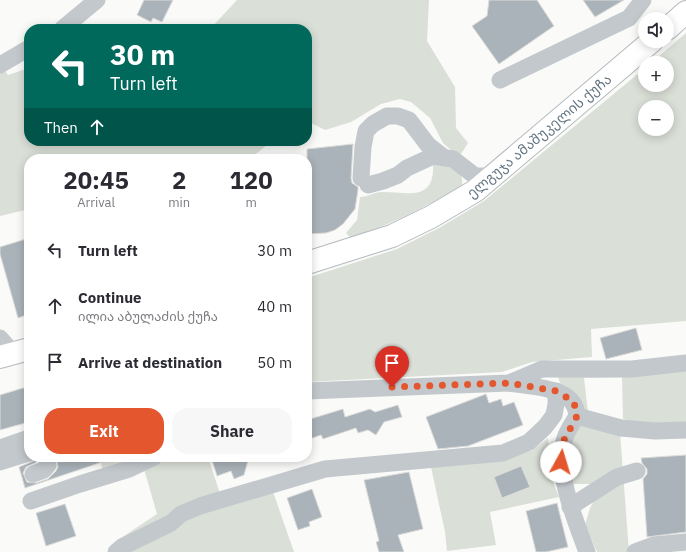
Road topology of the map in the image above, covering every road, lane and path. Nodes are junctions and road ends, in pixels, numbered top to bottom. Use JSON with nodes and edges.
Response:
{"nodes":[{"id":1,"x":97,"y":0,"type":"edge"},
{"id":2,"x":643,"y":0,"type":"edge"},
{"id":3,"x":686,"y":12,"type":"edge"},
{"id":4,"x":674,"y":23,"type":"edge"},
{"id":5,"x":68,"y":24,"type":"edge"},
{"id":6,"x":644,"y":48,"type":"edge"},
{"id":7,"x":24,"y":51,"type":"edge"},
{"id":8,"x":0,"y":65,"type":"edge"},
{"id":9,"x":500,"y":80,"type":"dead end"},
{"id":10,"x":442,"y":156,"type":"junction"},
{"id":11,"x":494,"y":176,"type":"junction"},
{"id":12,"x":312,"y":261,"type":"edge"},
{"id":13,"x":686,"y":363,"type":"edge"},
{"id":14,"x":509,"y":383,"type":"junction"},
{"id":15,"x":312,"y":391,"type":"edge"},
{"id":16,"x":556,"y":391,"type":"junction"},
{"id":17,"x":577,"y":416,"type":"junction"},
{"id":18,"x":686,"y":430,"type":"edge"},
{"id":19,"x":24,"y":440,"type":"edge"},
{"id":20,"x":0,"y":448,"type":"edge"},
{"id":21,"x":24,"y":455,"type":"edge"},
{"id":22,"x":0,"y":462,"type":"edge"},
{"id":23,"x":47,"y":462,"type":"edge"},
{"id":24,"x":144,"y":462,"type":"edge"},
{"id":25,"x":637,"y":471,"type":"dead end"},
{"id":26,"x":33,"y":474,"type":"dead end"},
{"id":27,"x":31,"y":501,"type":"dead end"},
{"id":28,"x":570,"y":507,"type":"junction"},
{"id":29,"x":686,"y":542,"type":"edge"},
{"id":30,"x":581,"y":550,"type":"edge"},
{"id":31,"x":116,"y":552,"type":"edge"},
{"id":32,"x":635,"y":552,"type":"edge"}],
"edges":[{"from":1,"to":5,"type":"street"},
{"from":2,"to":9,"type":"street"},
{"from":3,"to":4,"type":"main road"},
{"from":6,"to":11,"type":"main road","name":"ელგუჯა ამაშუკელის ქუჩა"},
{"from":7,"to":8,"type":"street"},
{"from":10,"to":10,"type":"street"},
{"from":10,"to":11,"type":"street"},
{"from":11,"to":12,"type":"main road","name":"ელგუჯა ამაშუკელის ქუჩა"},
{"from":13,"to":14,"type":"street"},
{"from":14,"to":15,"type":"street"},
{"from":14,"to":16,"type":"street"},
{"from":16,"to":17,"type":"street"},
{"from":16,"to":31,"type":"street"},
{"from":17,"to":18,"type":"street"},
{"from":17,"to":28,"type":"street"},
{"from":19,"to":20,"type":"street"},
{"from":21,"to":22,"type":"street"},
{"from":23,"to":26,"type":"street"},
{"from":24,"to":27,"type":"street"},
{"from":25,"to":28,"type":"street"},
{"from":28,"to":30,"type":"street"},
{"from":29,"to":32,"type":"street"}]}
